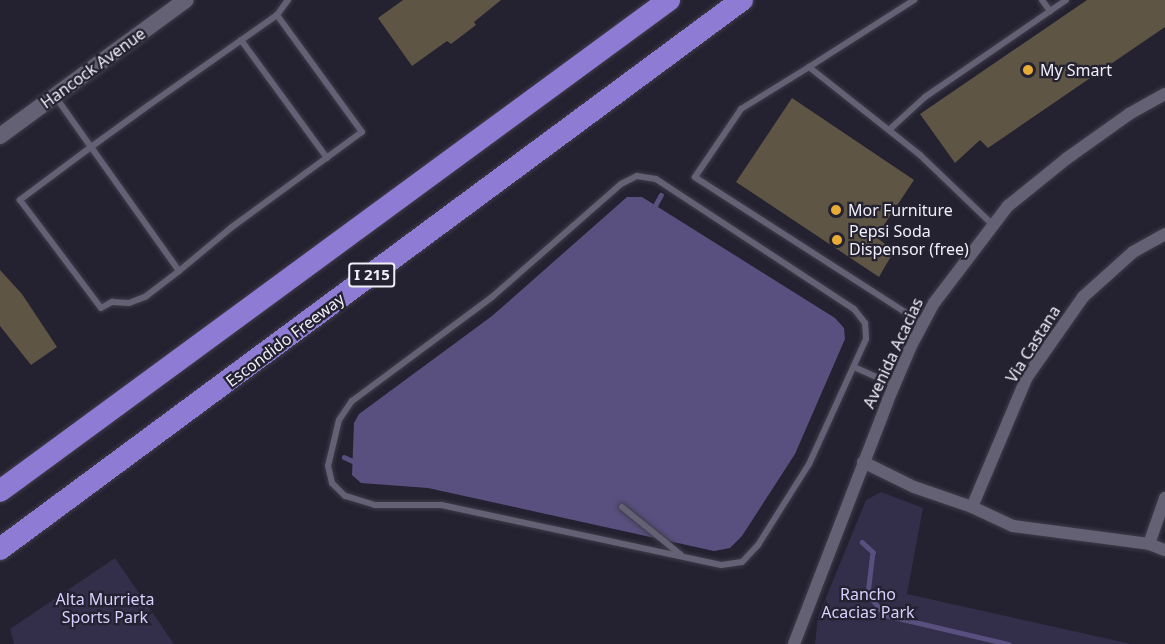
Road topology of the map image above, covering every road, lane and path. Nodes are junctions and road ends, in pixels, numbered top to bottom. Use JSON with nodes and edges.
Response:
{"nodes":[{"id":1,"x":186,"y":0,"type":"edge"},
{"id":2,"x":288,"y":0,"type":"edge"},
{"id":3,"x":669,"y":0,"type":"edge"},
{"id":4,"x":742,"y":0,"type":"edge"},
{"id":5,"x":914,"y":0,"type":"edge"},
{"id":6,"x":1042,"y":0,"type":"edge"},
{"id":7,"x":1066,"y":0,"type":"edge"},
{"id":8,"x":1050,"y":11,"type":"junction"},
{"id":9,"x":277,"y":15,"type":"junction"},
{"id":10,"x":241,"y":40,"type":"junction"},
{"id":11,"x":809,"y":67,"type":"junction"},
{"id":12,"x":1165,"y":94,"type":"edge"},
{"id":13,"x":55,"y":96,"type":"junction"},
{"id":14,"x":889,"y":130,"type":"junction"},
{"id":15,"x":0,"y":136,"type":"edge"},
{"id":16,"x":91,"y":147,"type":"junction"},
{"id":17,"x":327,"y":158,"type":"junction"},
{"id":18,"x":993,"y":225,"type":"junction"},
{"id":19,"x":1165,"y":234,"type":"edge"},
{"id":20,"x":179,"y":271,"type":"junction"},
{"id":21,"x":923,"y":324,"type":"junction"},
{"id":22,"x":854,"y":367,"type":"junction"},
{"id":23,"x":894,"y":386,"type":"junction"},
{"id":24,"x":863,"y":462,"type":"junction"},
{"id":25,"x":0,"y":491,"type":"edge"},
{"id":26,"x":1165,"y":498,"type":"edge"},
{"id":27,"x":622,"y":507,"type":"dead end"},
{"id":28,"x":972,"y":507,"type":"junction"},
{"id":29,"x":1149,"y":544,"type":"junction"},
{"id":30,"x":0,"y":549,"type":"edge"},
{"id":31,"x":1165,"y":550,"type":"edge"},
{"id":32,"x":684,"y":557,"type":"junction"},
{"id":33,"x":794,"y":644,"type":"edge"}],
"edges":[{"from":1,"to":13,"type":"main road","name":"Hancock Avenue"},
{"from":2,"to":9,"type":"lane"},
{"from":3,"to":25,"type":"highway","number":"I 215"},
{"from":4,"to":30,"type":"highway","name":"Escondido Freeway","number":"I 215"},
{"from":5,"to":11,"type":"lane"},
{"from":6,"to":8,"type":"lane"},
{"from":7,"to":8,"type":"lane"},
{"from":8,"to":14,"type":"lane"},
{"from":9,"to":10,"type":"lane"},
{"from":9,"to":17,"type":"lane"},
{"from":10,"to":16,"type":"lane"},
{"from":10,"to":17,"type":"lane"},
{"from":11,"to":14,"type":"lane"},
{"from":11,"to":21,"type":"lane"},
{"from":12,"to":18,"type":"street","name":"Avenida Acacias"},
{"from":13,"to":15,"type":"main road","name":"Hancock Avenue"},
{"from":13,"to":16,"type":"lane"},
{"from":14,"to":18,"type":"lane"},
{"from":16,"to":20,"type":"lane"},
{"from":16,"to":20,"type":"lane"},
{"from":17,"to":20,"type":"lane"},
{"from":18,"to":21,"type":"street","name":"Avenida Acacias"},
{"from":19,"to":28,"type":"street","name":"Via Castana"},
{"from":21,"to":23,"type":"street","name":"Avenida Acacias"},
{"from":22,"to":23,"type":"lane"},
{"from":22,"to":32,"type":"lane"},
{"from":22,"to":32,"type":"lane"},
{"from":23,"to":24,"type":"street","name":"Avenida Acacias"},
{"from":24,"to":28,"type":"street"},
{"from":24,"to":33,"type":"street","name":"Avenida Acacias"},
{"from":26,"to":29,"type":"street"},
{"from":27,"to":32,"type":"lane"},
{"from":28,"to":29,"type":"street"},
{"from":29,"to":31,"type":"street"}]}
